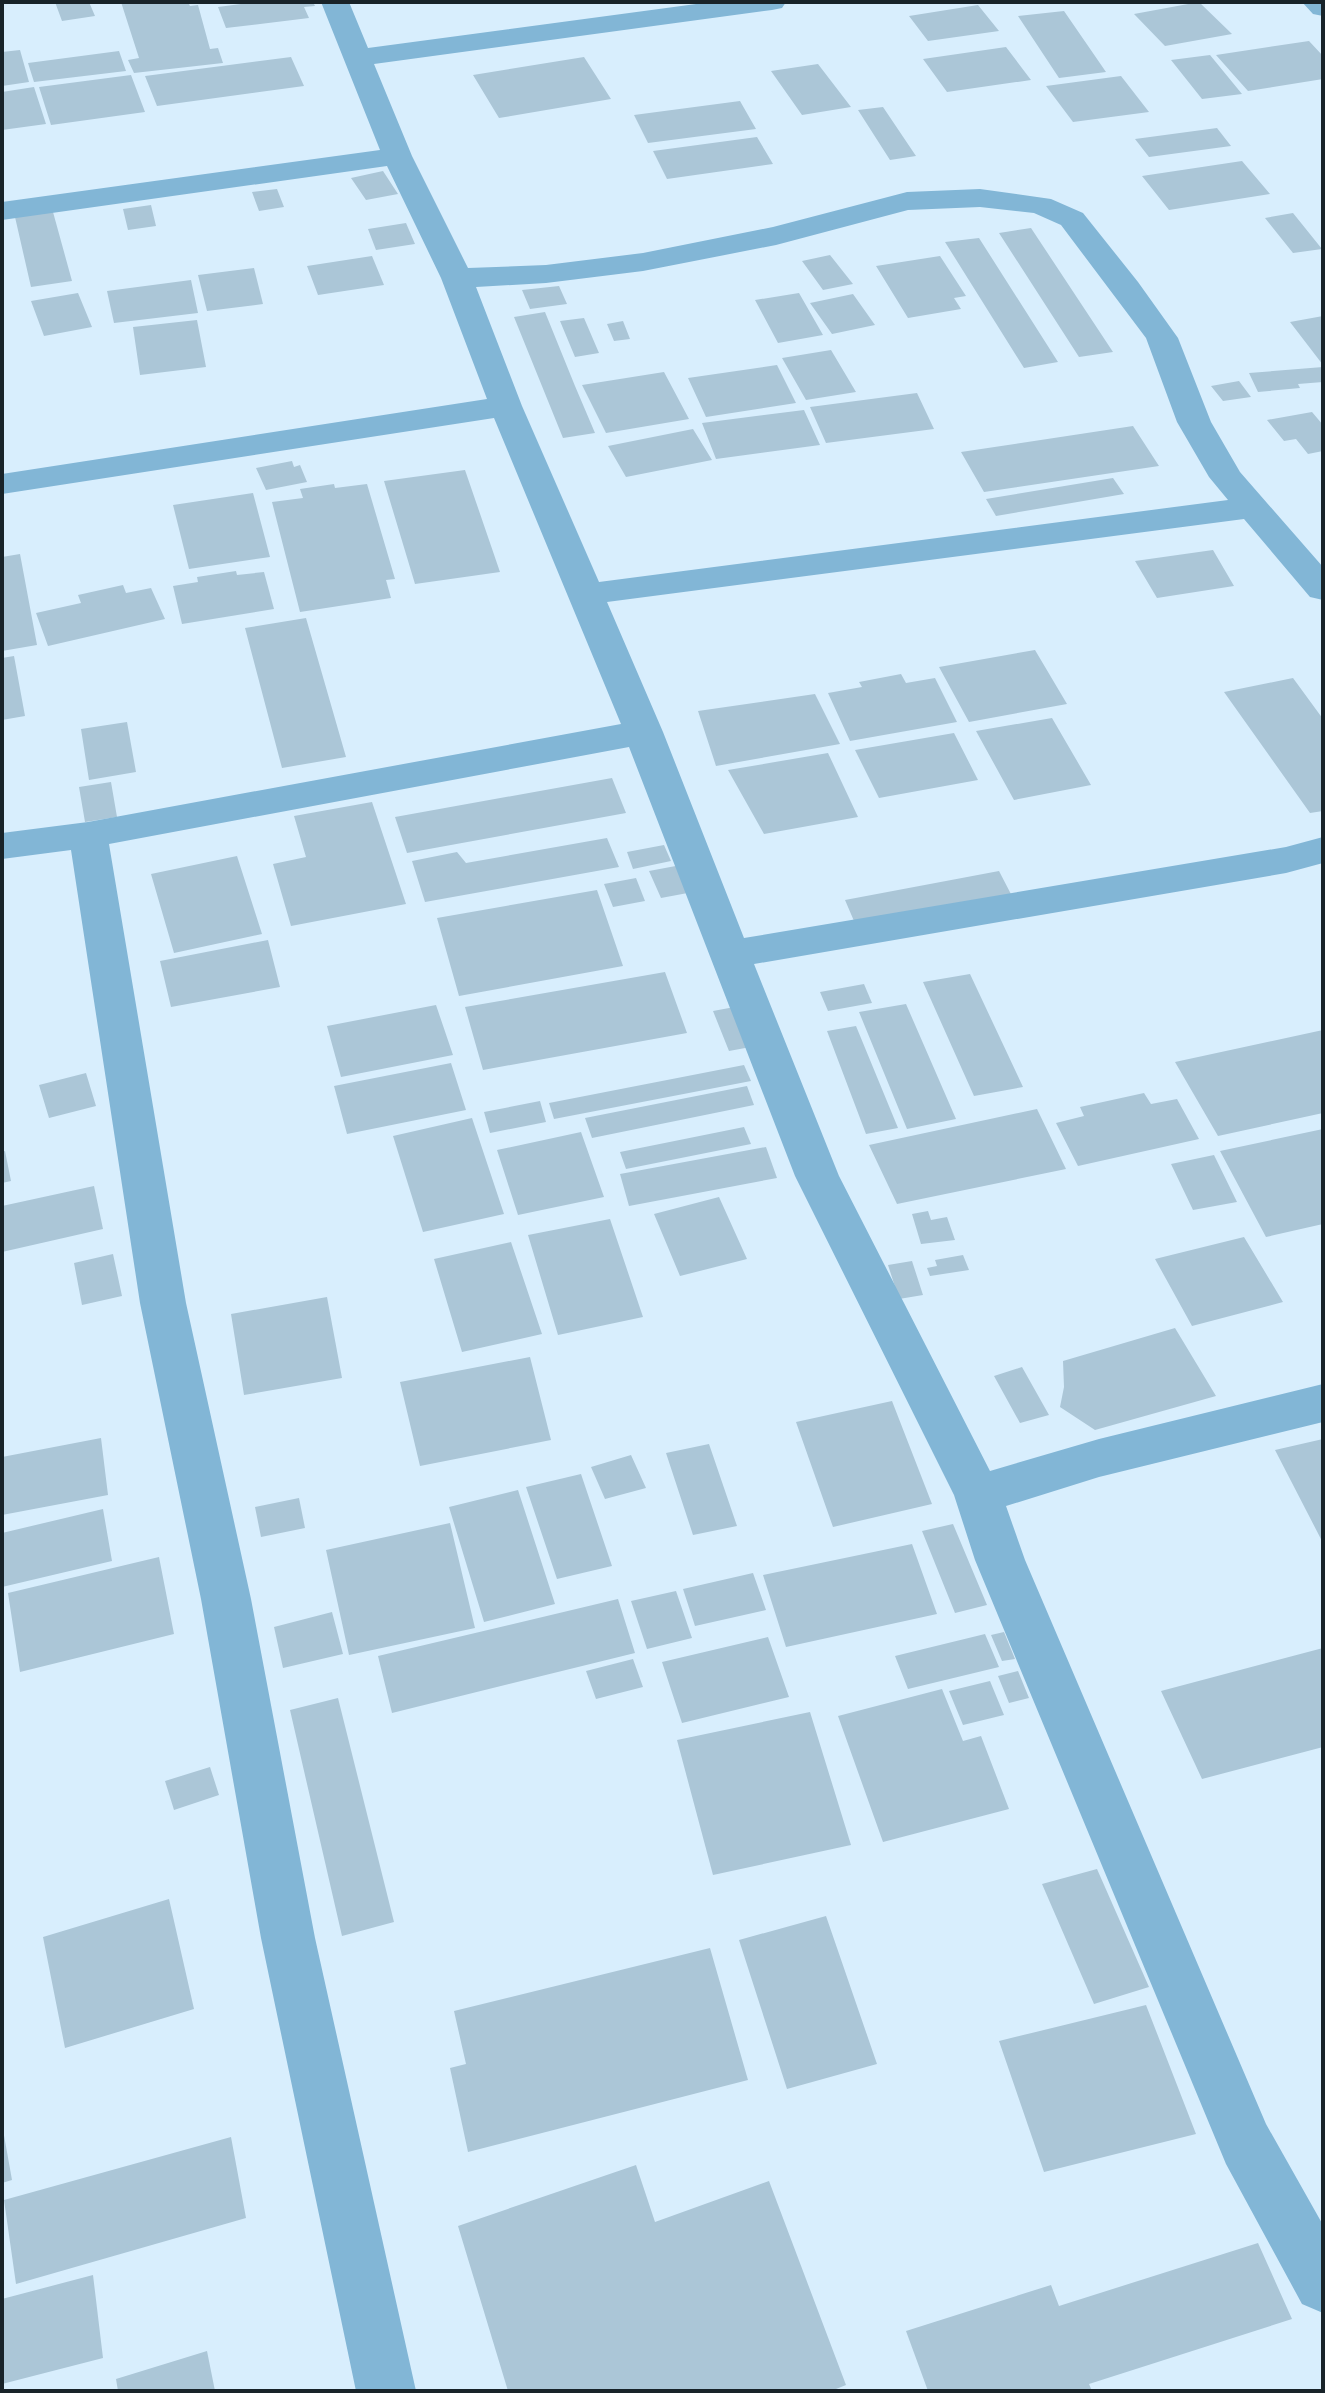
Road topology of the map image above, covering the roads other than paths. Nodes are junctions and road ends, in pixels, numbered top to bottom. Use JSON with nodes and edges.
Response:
{"nodes":[{"id":1,"x":335,"y":2,"type":"edge"},
{"id":2,"x":772,"y":2,"type":"edge"},
{"id":3,"x":1316,"y":2,"type":"edge"},
{"id":4,"x":1323,"y":8,"type":"edge"},
{"id":5,"x":357,"y":58,"type":"junction"},
{"id":6,"x":397,"y":156,"type":"junction"},
{"id":7,"x":2,"y":211,"type":"edge"},
{"id":8,"x":457,"y":278,"type":"junction"},
{"id":9,"x":506,"y":406,"type":"junction"},
{"id":10,"x":2,"y":484,"type":"edge"},
{"id":11,"x":1254,"y":507,"type":"junction"},
{"id":12,"x":1323,"y":589,"type":"edge"},
{"id":13,"x":586,"y":594,"type":"junction"},
{"id":14,"x":644,"y":732,"type":"junction"},
{"id":15,"x":88,"y":835,"type":"junction"},
{"id":16,"x":2,"y":846,"type":"edge"},
{"id":17,"x":1323,"y":850,"type":"edge"},
{"id":18,"x":732,"y":954,"type":"junction"},
{"id":19,"x":1323,"y":1403,"type":"edge"},
{"id":20,"x":978,"y":1495,"type":"junction"},
{"id":21,"x":1323,"y":2283,"type":"edge"},
{"id":22,"x":386,"y":2391,"type":"edge"}],
"edges":[{"from":1,"to":5,"type":"street"},
{"from":2,"to":5,"type":"street"},
{"from":3,"to":4,"type":"street"},
{"from":5,"to":6,"type":"street"},
{"from":6,"to":7,"type":"street"},
{"from":6,"to":8,"type":"street"},
{"from":8,"to":9,"type":"street"},
{"from":8,"to":11,"type":"street"},
{"from":9,"to":10,"type":"street"},
{"from":9,"to":13,"type":"street"},
{"from":11,"to":12,"type":"street"},
{"from":11,"to":13,"type":"street"},
{"from":13,"to":14,"type":"street"},
{"from":14,"to":15,"type":"street"},
{"from":14,"to":18,"type":"street"},
{"from":15,"to":16,"type":"street"},
{"from":15,"to":22,"type":"street"},
{"from":17,"to":18,"type":"street"},
{"from":18,"to":20,"type":"street"},
{"from":19,"to":20,"type":"street"},
{"from":20,"to":21,"type":"street"}]}
